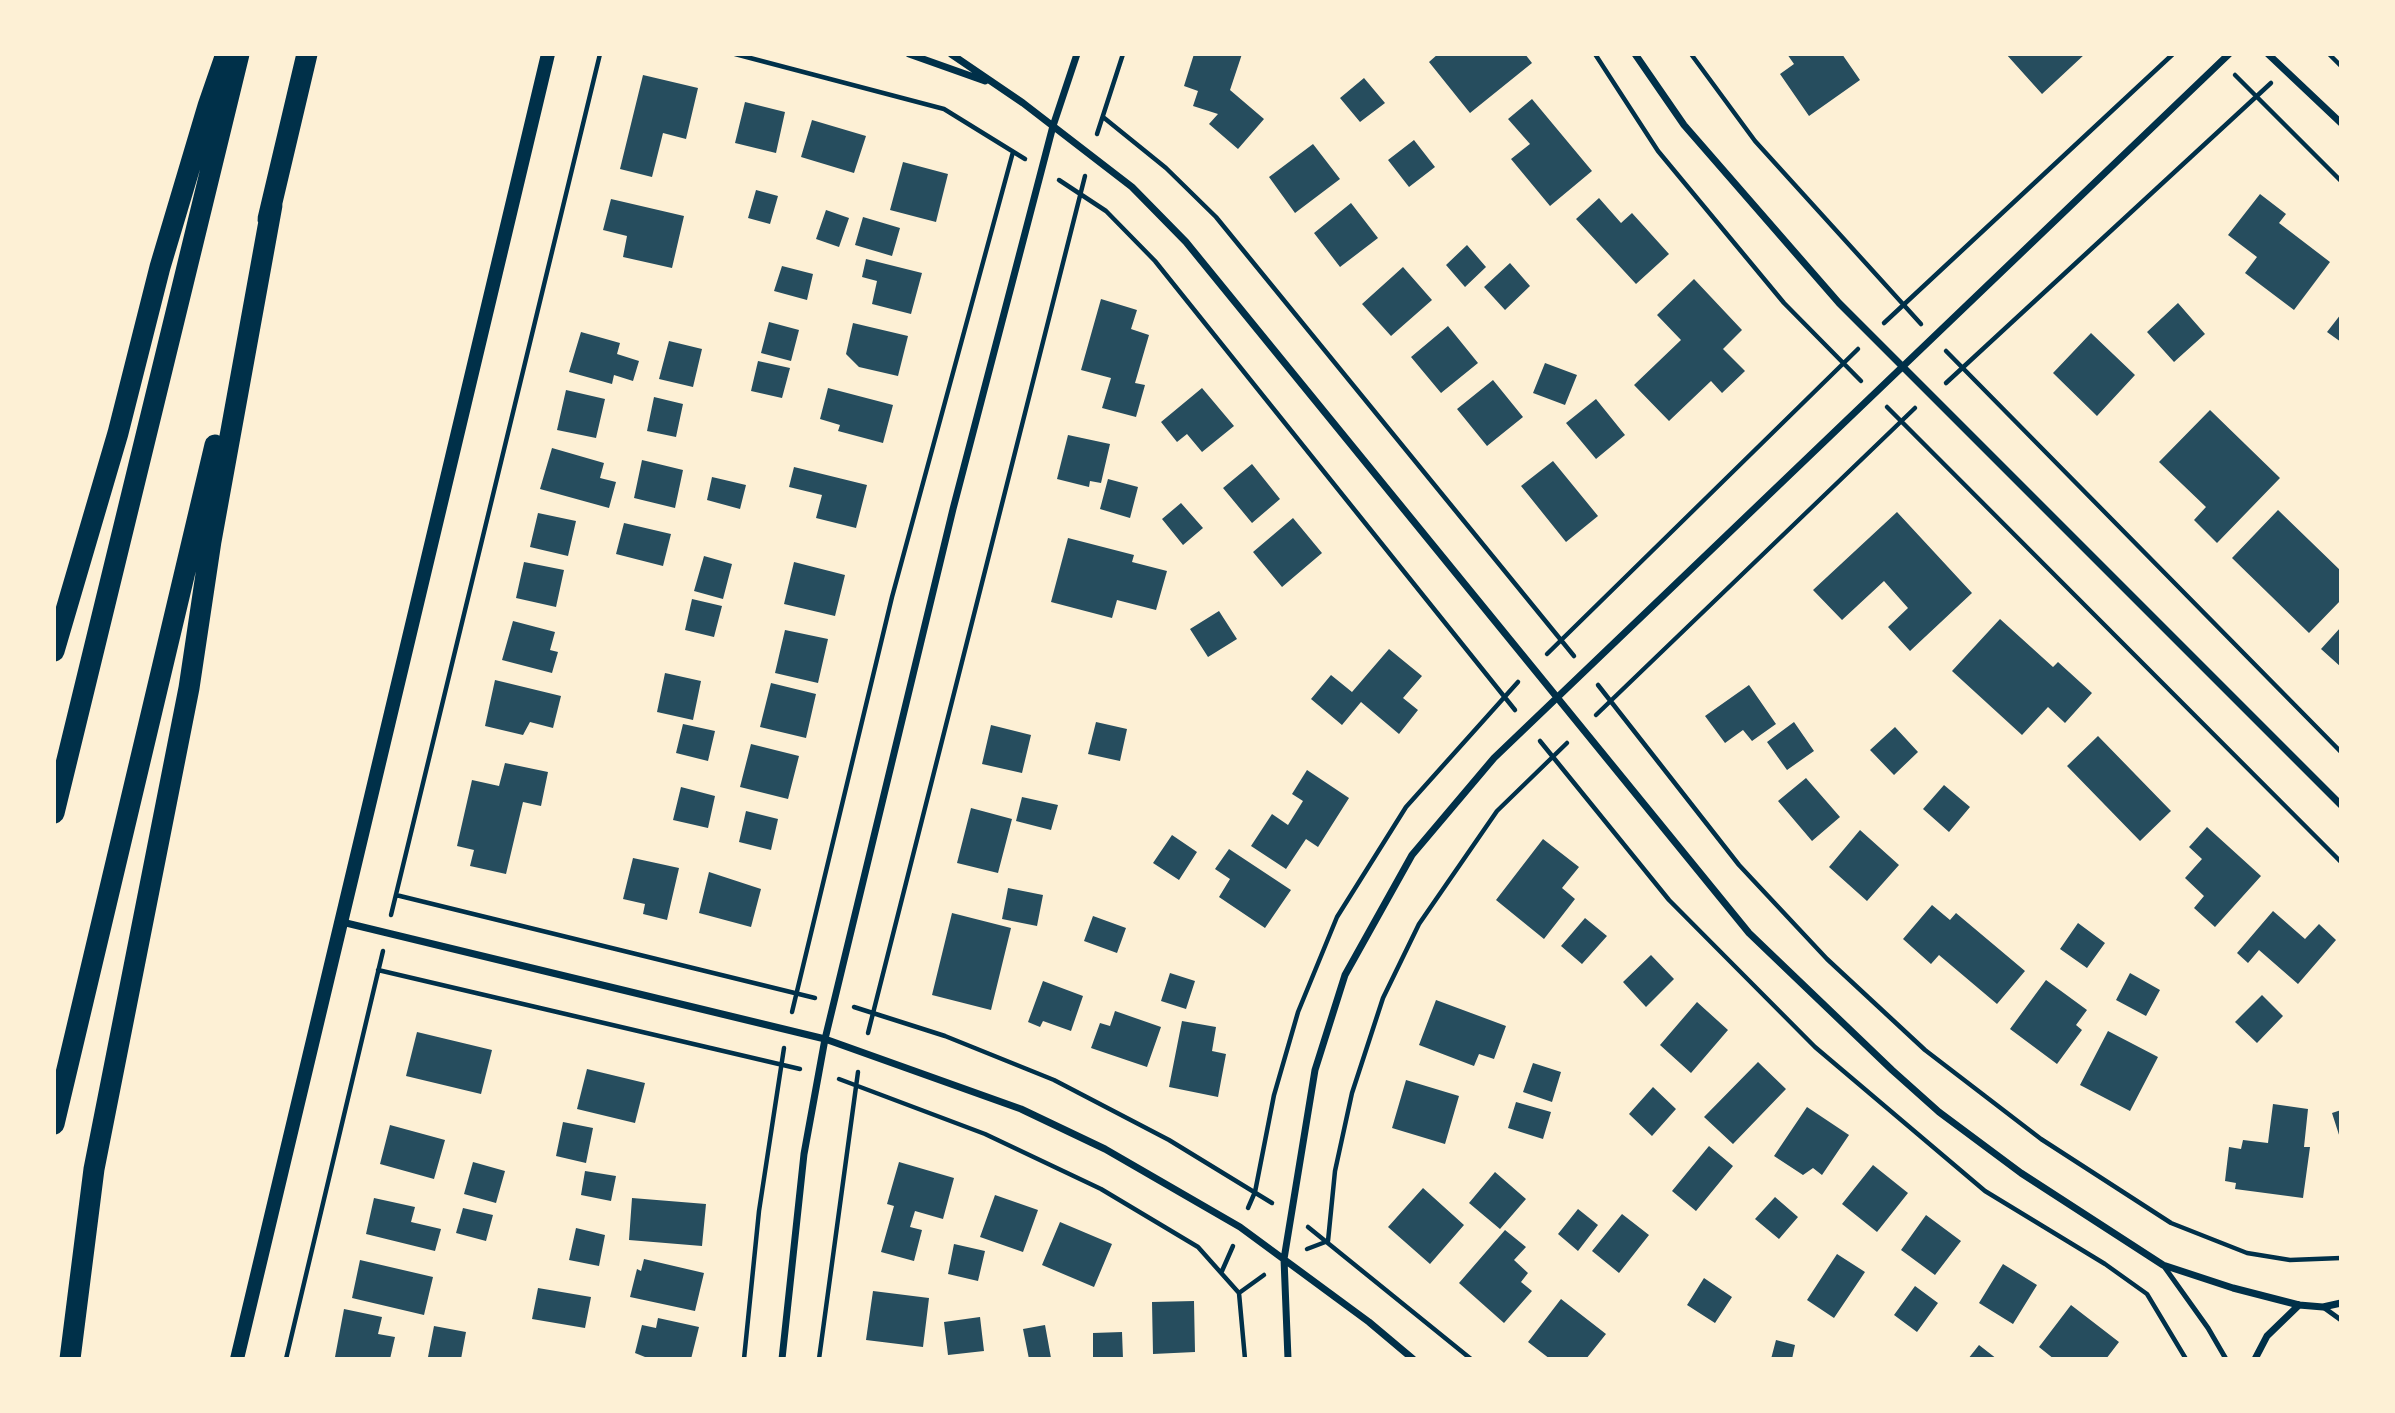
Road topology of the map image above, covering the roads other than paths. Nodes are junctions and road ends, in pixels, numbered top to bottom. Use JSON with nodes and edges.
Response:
{"nodes":[{"id":1,"x":226,"y":54,"type":"edge"},
{"id":2,"x":239,"y":54,"type":"edge"},
{"id":3,"x":307,"y":54,"type":"edge"},
{"id":4,"x":548,"y":54,"type":"edge"},
{"id":5,"x":909,"y":54,"type":"edge"},
{"id":6,"x":951,"y":54,"type":"edge"},
{"id":7,"x":1077,"y":54,"type":"edge"},
{"id":8,"x":1635,"y":54,"type":"edge"},
{"id":9,"x":2229,"y":54,"type":"edge"},
{"id":10,"x":2268,"y":54,"type":"edge"},
{"id":11,"x":995,"y":85,"type":"junction"},
{"id":12,"x":2341,"y":123,"type":"edge"},
{"id":13,"x":1053,"y":126,"type":"junction"},
{"id":14,"x":272,"y":205,"type":"junction"},
{"id":15,"x":1903,"y":364,"type":"junction"},
{"id":16,"x":54,"y":651,"type":"edge"},
{"id":17,"x":1558,"y":700,"type":"junction"},
{"id":18,"x":2341,"y":804,"type":"edge"},
{"id":19,"x":54,"y":813,"type":"edge"},
{"id":20,"x":341,"y":922,"type":"junction"},
{"id":21,"x":825,"y":1039,"type":"junction"},
{"id":22,"x":54,"y":1124,"type":"edge"},
{"id":23,"x":1284,"y":1259,"type":"junction"},
{"id":24,"x":2163,"y":1265,"type":"junction"},
{"id":25,"x":2341,"y":1303,"type":"edge"},
{"id":26,"x":2299,"y":1305,"type":"junction"},
{"id":27,"x":2323,"y":1307,"type":"junction"},
{"id":28,"x":2341,"y":1320,"type":"edge"},
{"id":29,"x":70,"y":1359,"type":"edge"},
{"id":30,"x":237,"y":1359,"type":"edge"},
{"id":31,"x":782,"y":1359,"type":"edge"},
{"id":32,"x":1288,"y":1359,"type":"edge"},
{"id":33,"x":1413,"y":1359,"type":"edge"},
{"id":34,"x":2226,"y":1359,"type":"edge"},
{"id":35,"x":2255,"y":1359,"type":"edge"}],
"edges":[{"from":1,"to":16,"type":"highway"},
{"from":2,"to":19,"type":"highway"},
{"from":3,"to":14,"type":"highway"},
{"from":4,"to":20,"type":"main road"},
{"from":5,"to":11,"type":"street"},
{"from":6,"to":11,"type":"street"},
{"from":7,"to":13,"type":"street"},
{"from":8,"to":15,"type":"street"},
{"from":9,"to":15,"type":"street"},
{"from":10,"to":12,"type":"street"},
{"from":11,"to":13,"type":"street"},
{"from":13,"to":17,"type":"street"},
{"from":13,"to":21,"type":"street"},
{"from":14,"to":22,"type":"highway"},
{"from":14,"to":29,"type":"highway"},
{"from":15,"to":17,"type":"street"},
{"from":15,"to":18,"type":"street"},
{"from":17,"to":23,"type":"street"},
{"from":17,"to":24,"type":"street"},
{"from":20,"to":21,"type":"street"},
{"from":20,"to":30,"type":"main road"},
{"from":21,"to":23,"type":"street"},
{"from":21,"to":31,"type":"street"},
{"from":23,"to":32,"type":"street"},
{"from":23,"to":33,"type":"street"},
{"from":24,"to":26,"type":"street"},
{"from":24,"to":34,"type":"lane"},
{"from":25,"to":27,"type":"street"},
{"from":26,"to":27,"type":"street"},
{"from":26,"to":35,"type":"street"},
{"from":27,"to":28,"type":"lane"}]}
